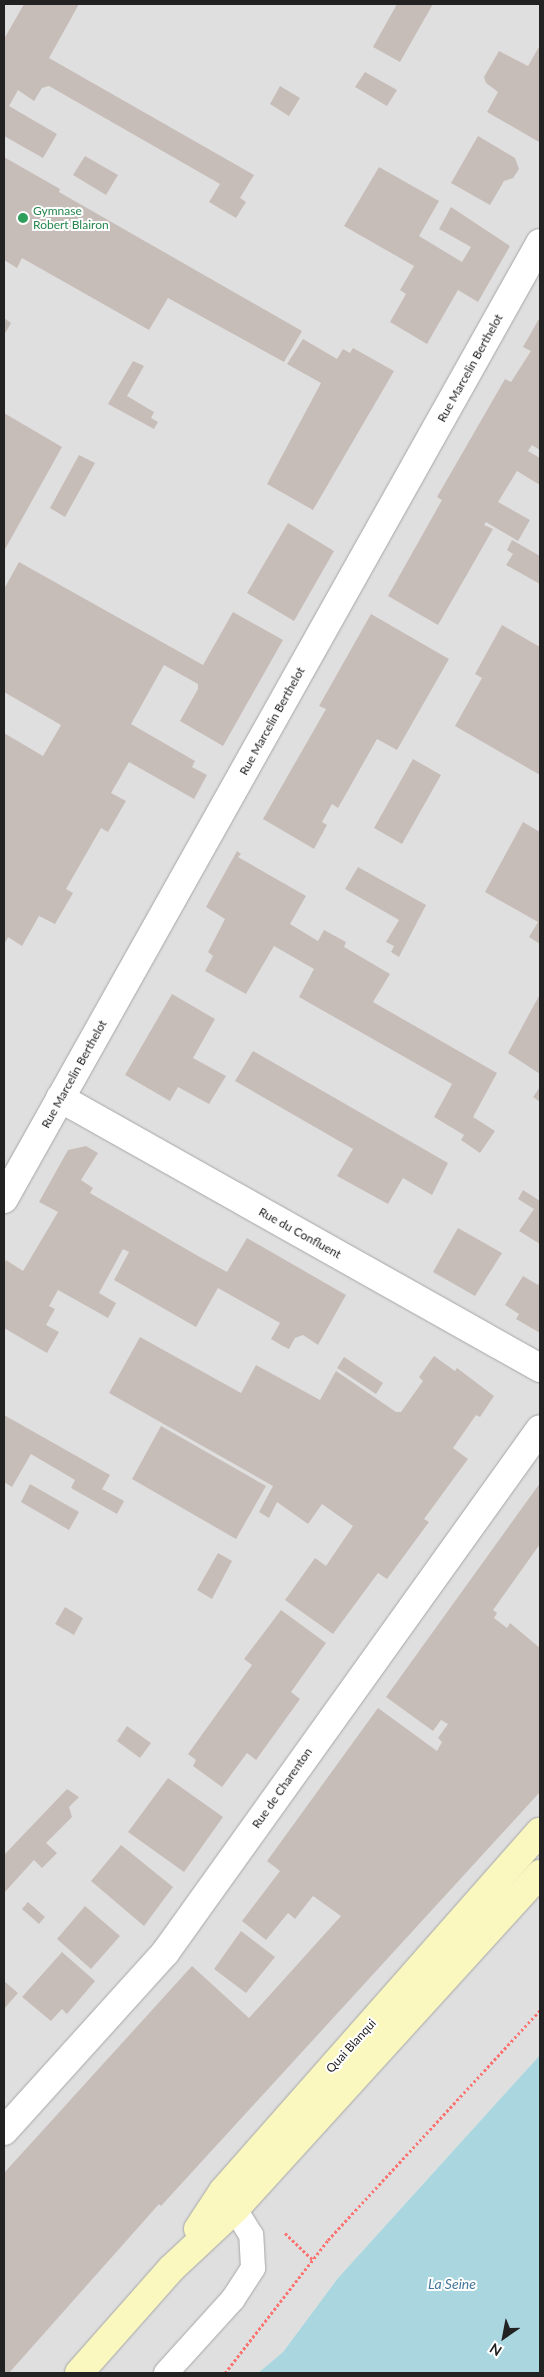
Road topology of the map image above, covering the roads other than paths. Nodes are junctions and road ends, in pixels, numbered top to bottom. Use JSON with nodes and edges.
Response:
{"nodes":[{"id":1,"x":540,"y":244,"type":"edge"},
{"id":2,"x":60,"y":1098,"type":"junction"},
{"id":3,"x":4,"y":1199,"type":"edge"},
{"id":4,"x":540,"y":1368,"type":"edge"},
{"id":5,"x":540,"y":1429,"type":"edge"},
{"id":6,"x":540,"y":1832,"type":"edge"},
{"id":7,"x":540,"y":1874,"type":"edge"},
{"id":8,"x":4,"y":2131,"type":"edge"},
{"id":9,"x":235,"y":2209,"type":"junction"},
{"id":10,"x":172,"y":2268,"type":"junction"},
{"id":11,"x":79,"y":2373,"type":"edge"},
{"id":12,"x":166,"y":2373,"type":"edge"}],
"edges":[{"from":1,"to":2,"type":"street","name":"Rue Marcelin Berthelot"},
{"from":2,"to":3,"type":"street","name":"Rue Marcelin Berthelot"},
{"from":2,"to":4,"type":"street","name":"Rue du Confluent"},
{"from":5,"to":8,"type":"street","name":"Rue de Charenton"},
{"from":6,"to":10,"type":"main road","name":"Quai Blanqui"},
{"from":7,"to":9,"type":"main road","name":"Quai Blanqui"},
{"from":9,"to":10,"type":"main road","name":"Quai Blanqui"},
{"from":9,"to":12,"type":"lane"},
{"from":10,"to":11,"type":"main road","name":"Quai Blanqui"}]}
